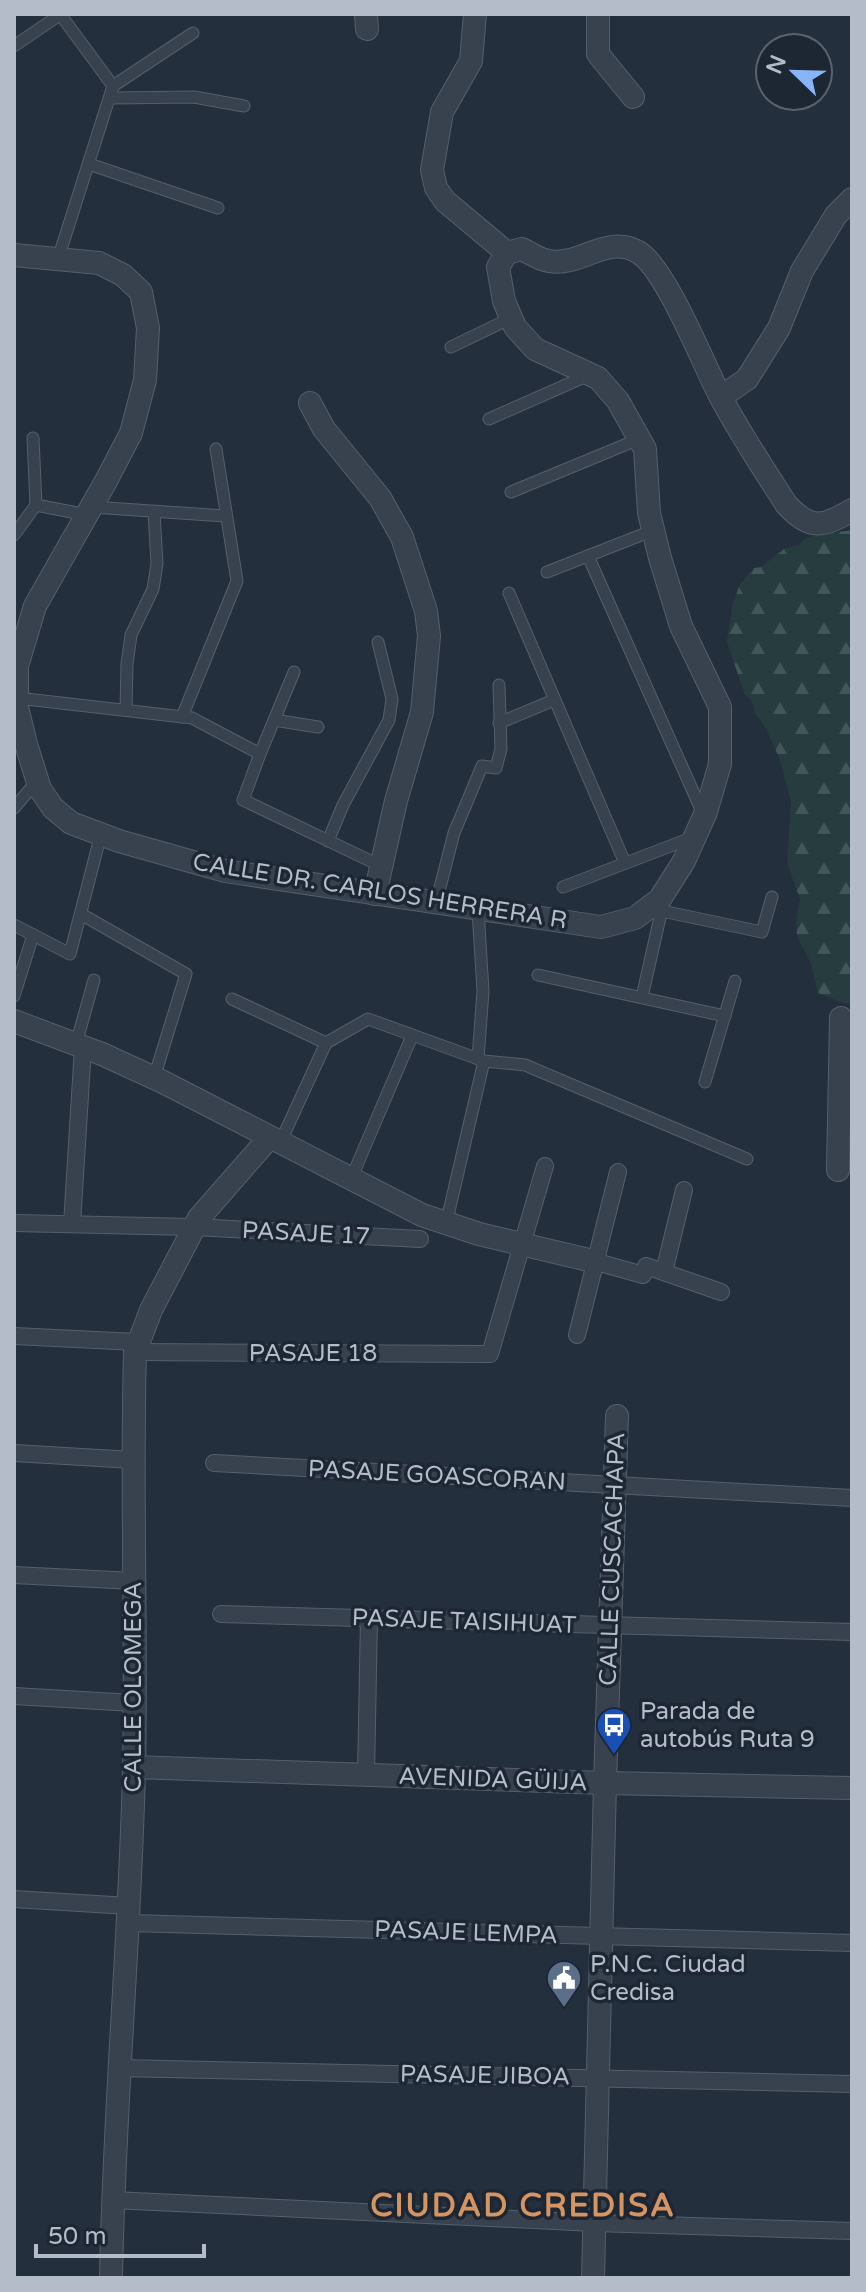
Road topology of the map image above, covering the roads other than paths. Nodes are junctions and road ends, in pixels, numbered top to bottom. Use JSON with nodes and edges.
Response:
{"nodes":[{"id":1,"x":61,"y":14,"type":"edge"},
{"id":2,"x":475,"y":14,"type":"edge"},
{"id":3,"x":598,"y":14,"type":"edge"},
{"id":4,"x":193,"y":33,"type":"dead end"},
{"id":5,"x":14,"y":46,"type":"edge"},
{"id":6,"x":113,"y":86,"type":"junction"},
{"id":7,"x":633,"y":97,"type":"dead end"},
{"id":8,"x":110,"y":98,"type":"junction"},
{"id":9,"x":244,"y":106,"type":"dead end"},
{"id":10,"x":89,"y":164,"type":"junction"},
{"id":11,"x":852,"y":199,"type":"edge"},
{"id":12,"x":218,"y":208,"type":"dead end"},
{"id":13,"x":507,"y":253,"type":"junction"},
{"id":14,"x":14,"y":255,"type":"edge"},
{"id":15,"x":58,"y":259,"type":"junction"},
{"id":16,"x":511,"y":318,"type":"junction"},
{"id":17,"x":451,"y":347,"type":"dead end"},
{"id":18,"x":591,"y":374,"type":"junction"},
{"id":19,"x":721,"y":397,"type":"junction"},
{"id":20,"x":310,"y":403,"type":"dead end"},
{"id":21,"x":489,"y":419,"type":"dead end"},
{"id":22,"x":33,"y":438,"type":"dead end"},
{"id":23,"x":639,"y":439,"type":"junction"},
{"id":24,"x":216,"y":449,"type":"dead end"},
{"id":25,"x":511,"y":492,"type":"dead end"},
{"id":26,"x":36,"y":505,"type":"junction"},
{"id":27,"x":852,"y":510,"type":"edge"},
{"id":28,"x":89,"y":511,"type":"junction"},
{"id":29,"x":154,"y":512,"type":"junction"},
{"id":30,"x":225,"y":516,"type":"junction"},
{"id":31,"x":654,"y":530,"type":"junction"},
{"id":32,"x":14,"y":535,"type":"edge"},
{"id":33,"x":588,"y":556,"type":"junction"},
{"id":34,"x":547,"y":572,"type":"dead end"},
{"id":35,"x":509,"y":593,"type":"dead end"},
{"id":36,"x":378,"y":642,"type":"dead end"},
{"id":37,"x":294,"y":672,"type":"dead end"},
{"id":38,"x":499,"y":685,"type":"dead end"},
{"id":39,"x":16,"y":687,"type":"edge"},
{"id":40,"x":554,"y":700,"type":"junction"},
{"id":41,"x":126,"y":710,"type":"junction"},
{"id":42,"x":182,"y":717,"type":"junction"},
{"id":43,"x":274,"y":720,"type":"junction"},
{"id":44,"x":499,"y":723,"type":"junction"},
{"id":45,"x":318,"y":727,"type":"dead end"},
{"id":46,"x":260,"y":754,"type":"junction"},
{"id":47,"x":27,"y":766,"type":"edge"},
{"id":48,"x":14,"y":808,"type":"edge"},
{"id":49,"x":700,"y":826,"type":"junction"},
{"id":50,"x":101,"y":834,"type":"junction"},
{"id":51,"x":328,"y":841,"type":"junction"},
{"id":52,"x":625,"y":863,"type":"junction"},
{"id":53,"x":381,"y":866,"type":"junction"},
{"id":54,"x":668,"y":886,"type":"junction"},
{"id":55,"x":563,"y":887,"type":"dead end"},
{"id":56,"x":375,"y":894,"type":"junction"},
{"id":57,"x":772,"y":897,"type":"dead end"},
{"id":58,"x":436,"y":903,"type":"junction"},
{"id":59,"x":478,"y":910,"type":"junction"},
{"id":60,"x":662,"y":911,"type":"junction"},
{"id":61,"x":81,"y":914,"type":"junction"},
{"id":62,"x":14,"y":925,"type":"edge"},
{"id":63,"x":33,"y":935,"type":"junction"},
{"id":64,"x":538,"y":975,"type":"dead end"},
{"id":65,"x":94,"y":980,"type":"dead end"},
{"id":66,"x":735,"y":981,"type":"dead end"},
{"id":67,"x":14,"y":996,"type":"edge"},
{"id":68,"x":642,"y":997,"type":"junction"},
{"id":69,"x":232,"y":999,"type":"dead end"},
{"id":70,"x":725,"y":1016,"type":"junction"},
{"id":71,"x":841,"y":1018,"type":"dead end"},
{"id":72,"x":14,"y":1021,"type":"edge"},
{"id":73,"x":412,"y":1036,"type":"junction"},
{"id":74,"x":326,"y":1043,"type":"junction"},
{"id":75,"x":79,"y":1046,"type":"junction"},
{"id":76,"x":481,"y":1060,"type":"junction"},
{"id":77,"x":154,"y":1078,"type":"junction"},
{"id":78,"x":705,"y":1082,"type":"dead end"},
{"id":79,"x":275,"y":1140,"type":"junction"},
{"id":80,"x":747,"y":1159,"type":"dead end"},
{"id":81,"x":545,"y":1166,"type":"dead end"},
{"id":82,"x":837,"y":1170,"type":"edge"},
{"id":83,"x":618,"y":1172,"type":"dead end"},
{"id":84,"x":351,"y":1180,"type":"junction"},
{"id":85,"x":684,"y":1190,"type":"dead end"},
{"id":86,"x":14,"y":1223,"type":"edge"},
{"id":87,"x":72,"y":1224,"type":"junction"},
{"id":88,"x":446,"y":1224,"type":"junction"},
{"id":89,"x":193,"y":1227,"type":"junction"},
{"id":90,"x":420,"y":1239,"type":"dead end"},
{"id":91,"x":524,"y":1244,"type":"junction"},
{"id":92,"x":597,"y":1262,"type":"junction"},
{"id":93,"x":664,"y":1272,"type":"junction"},
{"id":94,"x":721,"y":1292,"type":"dead end"},
{"id":95,"x":577,"y":1335,"type":"dead end"},
{"id":96,"x":14,"y":1336,"type":"edge"},
{"id":97,"x":136,"y":1347,"type":"junction"},
{"id":98,"x":617,"y":1416,"type":"dead end"},
{"id":99,"x":14,"y":1453,"type":"edge"},
{"id":100,"x":133,"y":1460,"type":"junction"},
{"id":101,"x":214,"y":1463,"type":"dead end"},
{"id":102,"x":616,"y":1485,"type":"junction"},
{"id":103,"x":852,"y":1498,"type":"edge"},
{"id":104,"x":14,"y":1575,"type":"edge"},
{"id":105,"x":134,"y":1581,"type":"junction"},
{"id":106,"x":221,"y":1614,"type":"dead end"},
{"id":107,"x":369,"y":1618,"type":"junction"},
{"id":108,"x":610,"y":1625,"type":"junction"},
{"id":109,"x":852,"y":1632,"type":"edge"},
{"id":110,"x":14,"y":1696,"type":"edge"},
{"id":111,"x":134,"y":1703,"type":"junction"},
{"id":112,"x":134,"y":1767,"type":"junction"},
{"id":113,"x":366,"y":1775,"type":"junction"},
{"id":114,"x":605,"y":1783,"type":"junction"},
{"id":115,"x":852,"y":1788,"type":"edge"},
{"id":116,"x":14,"y":1899,"type":"edge"},
{"id":117,"x":129,"y":1914,"type":"junction"},
{"id":118,"x":603,"y":1936,"type":"junction"},
{"id":119,"x":852,"y":1943,"type":"edge"},
{"id":120,"x":119,"y":2068,"type":"junction"},
{"id":121,"x":599,"y":2077,"type":"junction"},
{"id":122,"x":852,"y":2084,"type":"edge"},
{"id":123,"x":112,"y":2200,"type":"junction"},
{"id":124,"x":595,"y":2223,"type":"junction"},
{"id":125,"x":852,"y":2231,"type":"edge"},
{"id":126,"x":111,"y":2278,"type":"edge"},
{"id":127,"x":593,"y":2278,"type":"edge"}],
"edges":[{"from":1,"to":5,"type":"lane"},
{"from":1,"to":6,"type":"lane"},
{"from":2,"to":13,"type":"street"},
{"from":3,"to":7,"type":"street"},
{"from":4,"to":6,"type":"lane"},
{"from":6,"to":8,"type":"lane"},
{"from":8,"to":9,"type":"lane"},
{"from":8,"to":10,"type":"lane"},
{"from":10,"to":12,"type":"lane"},
{"from":10,"to":15,"type":"lane"},
{"from":11,"to":19,"type":"street"},
{"from":13,"to":16,"type":"street","name":"CALLE DR. CARLOS HERRERA R"},
{"from":13,"to":19,"type":"street"},
{"from":14,"to":15,"type":"street","name":"CALLE DR. CARLOS HERRERA R"},
{"from":15,"to":28,"type":"street","name":"CALLE DR. CARLOS HERRERA R"},
{"from":16,"to":17,"type":"lane"},
{"from":16,"to":18,"type":"street","name":"CALLE DR. CARLOS HERRERA R"},
{"from":18,"to":21,"type":"lane"},
{"from":18,"to":23,"type":"street","name":"CALLE DR. CARLOS HERRERA R"},
{"from":19,"to":27,"type":"street"},
{"from":20,"to":53,"type":"street"},
{"from":22,"to":26,"type":"lane"},
{"from":23,"to":25,"type":"lane"},
{"from":23,"to":31,"type":"street","name":"CALLE DR. CARLOS HERRERA R"},
{"from":24,"to":30,"type":"lane"},
{"from":26,"to":28,"type":"lane"},
{"from":26,"to":32,"type":"lane"},
{"from":28,"to":29,"type":"lane"},
{"from":28,"to":39,"type":"street","name":"CALLE DR. CARLOS HERRERA R"},
{"from":29,"to":30,"type":"lane"},
{"from":29,"to":41,"type":"lane"},
{"from":30,"to":42,"type":"lane"},
{"from":31,"to":33,"type":"lane"},
{"from":31,"to":49,"type":"street","name":"CALLE DR. CARLOS HERRERA R"},
{"from":33,"to":34,"type":"lane"},
{"from":33,"to":49,"type":"lane"},
{"from":35,"to":40,"type":"lane"},
{"from":36,"to":51,"type":"lane"},
{"from":37,"to":43,"type":"lane"},
{"from":38,"to":44,"type":"lane"},
{"from":39,"to":41,"type":"lane"},
{"from":39,"to":47,"type":"street","name":"CALLE DR. CARLOS HERRERA R"},
{"from":40,"to":44,"type":"lane"},
{"from":40,"to":52,"type":"lane"},
{"from":41,"to":42,"type":"lane"},
{"from":42,"to":46,"type":"lane"},
{"from":43,"to":45,"type":"lane"},
{"from":43,"to":46,"type":"lane"},
{"from":44,"to":58,"type":"lane"},
{"from":46,"to":51,"type":"lane"},
{"from":47,"to":48,"type":"lane"},
{"from":47,"to":50,"type":"street","name":"CALLE DR. CARLOS HERRERA R"},
{"from":49,"to":52,"type":"lane"},
{"from":49,"to":54,"type":"street","name":"CALLE DR. CARLOS HERRERA R"},
{"from":50,"to":56,"type":"street","name":"CALLE DR. CARLOS HERRERA R"},
{"from":50,"to":61,"type":"lane"},
{"from":51,"to":53,"type":"lane"},
{"from":52,"to":55,"type":"lane"},
{"from":53,"to":56,"type":"street"},
{"from":54,"to":59,"type":"street","name":"CALLE DR. CARLOS HERRERA R"},
{"from":54,"to":60,"type":"lane"},
{"from":56,"to":58,"type":"street","name":"CALLE DR. CARLOS HERRERA R"},
{"from":57,"to":60,"type":"lane"},
{"from":58,"to":59,"type":"street","name":"CALLE DR. CARLOS HERRERA R"},
{"from":59,"to":76,"type":"lane"},
{"from":60,"to":68,"type":"lane"},
{"from":61,"to":63,"type":"lane"},
{"from":61,"to":77,"type":"lane"},
{"from":62,"to":63,"type":"lane"},
{"from":63,"to":67,"type":"lane"},
{"from":64,"to":68,"type":"lane"},
{"from":65,"to":75,"type":"lane"},
{"from":66,"to":70,"type":"lane"},
{"from":68,"to":70,"type":"lane"},
{"from":69,"to":74,"type":"lane"},
{"from":70,"to":78,"type":"lane"},
{"from":71,"to":82,"type":"street"},
{"from":72,"to":75,"type":"street"},
{"from":73,"to":74,"type":"lane"},
{"from":73,"to":76,"type":"lane"},
{"from":73,"to":84,"type":"lane"},
{"from":74,"to":79,"type":"lane"},
{"from":75,"to":77,"type":"street"},
{"from":75,"to":87,"type":"street"},
{"from":76,"to":80,"type":"lane"},
{"from":76,"to":88,"type":"lane"},
{"from":77,"to":79,"type":"street"},
{"from":79,"to":84,"type":"street"},
{"from":79,"to":89,"type":"street","name":"CALLE OLOMEGA"},
{"from":81,"to":91,"type":"street"},
{"from":83,"to":92,"type":"street"},
{"from":84,"to":88,"type":"street"},
{"from":85,"to":93,"type":"street"},
{"from":86,"to":87,"type":"street","name":"PASAJE 17"},
{"from":87,"to":89,"type":"street","name":"PASAJE 17"},
{"from":88,"to":91,"type":"street"},
{"from":89,"to":90,"type":"street","name":"PASAJE 17"},
{"from":89,"to":97,"type":"street","name":"CALLE OLOMEGA"},
{"from":91,"to":92,"type":"street"},
{"from":91,"to":97,"type":"street","name":"PASAJE 18"},
{"from":92,"to":93,"type":"street"},
{"from":92,"to":95,"type":"street"},
{"from":93,"to":94,"type":"street"},
{"from":96,"to":97,"type":"street","name":"PASAJE 18"},
{"from":97,"to":100,"type":"street","name":"CALLE OLOMEGA"},
{"from":98,"to":102,"type":"street","name":"CALLE CUSCACHAPA"},
{"from":99,"to":100,"type":"street"},
{"from":100,"to":105,"type":"street","name":"CALLE OLOMEGA"},
{"from":101,"to":102,"type":"street","name":"PASAJE GOASCORAN"},
{"from":102,"to":103,"type":"street","name":"PASAJE GOASCORAN"},
{"from":102,"to":108,"type":"street","name":"CALLE CUSCACHAPA"},
{"from":104,"to":105,"type":"street"},
{"from":105,"to":111,"type":"street","name":"CALLE OLOMEGA"},
{"from":106,"to":107,"type":"street","name":"PASAJE TAISIHUAT"},
{"from":107,"to":108,"type":"street","name":"PASAJE TAISIHUAT"},
{"from":107,"to":113,"type":"street"},
{"from":108,"to":109,"type":"street","name":"PASAJE TAISIHUAT"},
{"from":108,"to":114,"type":"street","name":"CALLE CUSCACHAPA"},
{"from":110,"to":111,"type":"street"},
{"from":111,"to":112,"type":"street","name":"CALLE OLOMEGA"},
{"from":112,"to":113,"type":"street","name":"AVENIDA GÜIJA"},
{"from":112,"to":117,"type":"street","name":"CALLE OLOMEGA"},
{"from":113,"to":114,"type":"street","name":"AVENIDA GÜIJA"},
{"from":114,"to":115,"type":"street","name":"AVENIDA GÜIJA"},
{"from":114,"to":118,"type":"street","name":"CALLE CUSCACHAPA"},
{"from":116,"to":117,"type":"street","name":"PASAJE LEMPA"},
{"from":117,"to":118,"type":"street","name":"PASAJE LEMPA"},
{"from":117,"to":120,"type":"street","name":"CALLE OLOMEGA"},
{"from":118,"to":119,"type":"street","name":"PASAJE LEMPA"},
{"from":118,"to":121,"type":"street","name":"CALLE CUSCACHAPA"},
{"from":120,"to":121,"type":"street","name":"PASAJE JIBOA"},
{"from":120,"to":123,"type":"street","name":"CALLE OLOMEGA"},
{"from":121,"to":122,"type":"street","name":"PASAJE JIBOA"},
{"from":121,"to":124,"type":"street","name":"CALLE CUSCACHAPA"},
{"from":123,"to":124,"type":"street"},
{"from":123,"to":126,"type":"street","name":"CALLE OLOMEGA"},
{"from":124,"to":125,"type":"street"},
{"from":124,"to":127,"type":"street","name":"CALLE CUSCACHAPA"}]}
